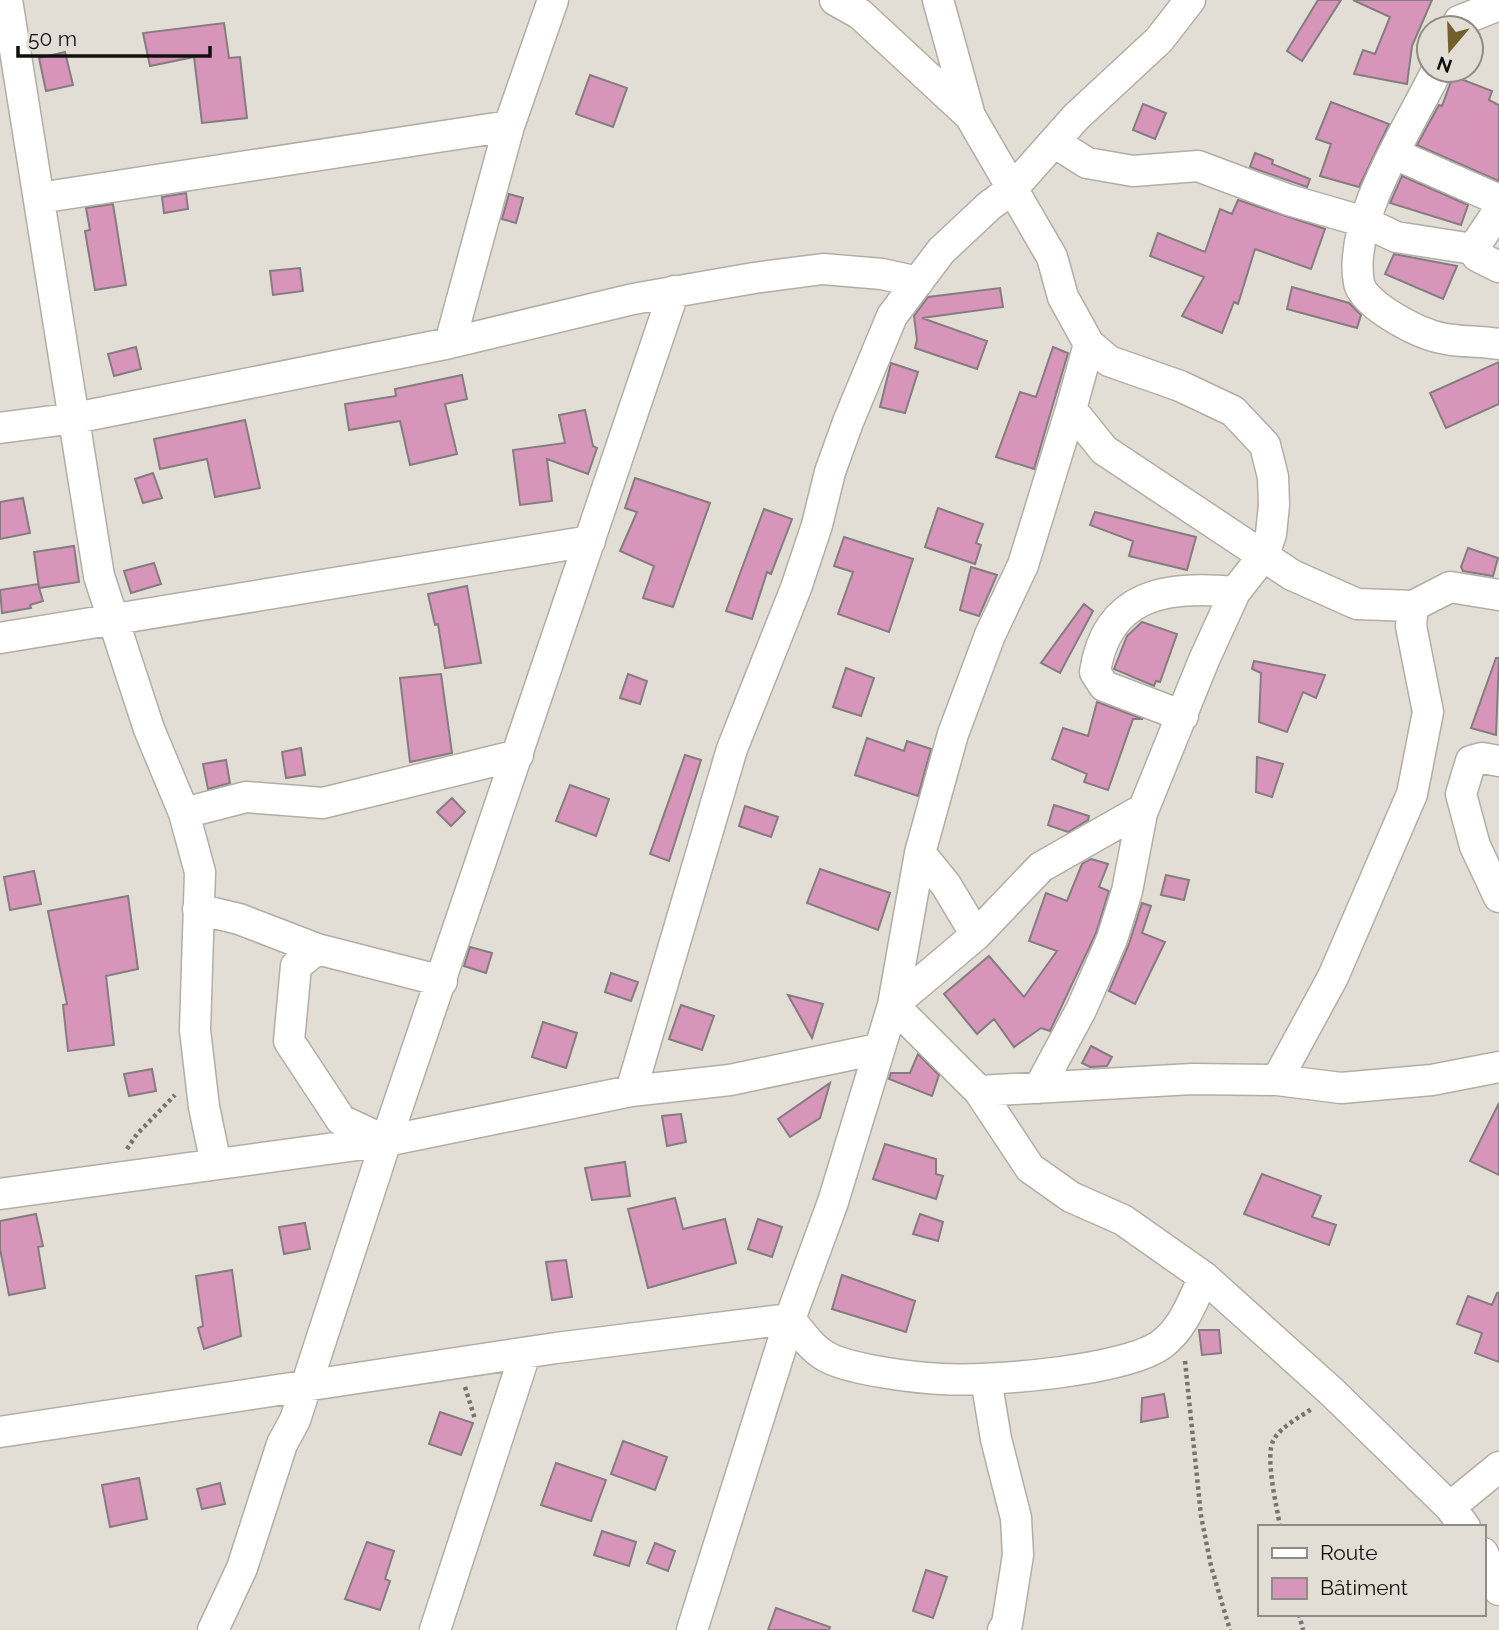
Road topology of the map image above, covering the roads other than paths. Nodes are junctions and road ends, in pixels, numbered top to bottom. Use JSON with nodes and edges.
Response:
{"nodes":[{"id":1,"x":7,"y":0,"type":"edge"},
{"id":2,"x":553,"y":0,"type":"edge"},
{"id":3,"x":835,"y":0,"type":"edge"},
{"id":4,"x":938,"y":0,"type":"edge"},
{"id":5,"x":1499,"y":5,"type":"edge"},
{"id":6,"x":1178,"y":6,"type":"edge"},
{"id":7,"x":1476,"y":14,"type":"edge"},
{"id":8,"x":1430,"y":84,"type":"edge"},
{"id":9,"x":970,"y":116,"type":"junction"},
{"id":10,"x":509,"y":126,"type":"junction"},
{"id":11,"x":1054,"y":142,"type":"junction"},
{"id":12,"x":1395,"y":154,"type":"junction"},
{"id":13,"x":1013,"y":188,"type":"junction"},
{"id":14,"x":39,"y":198,"type":"junction"},
{"id":15,"x":1499,"y":200,"type":"edge"},
{"id":16,"x":1499,"y":210,"type":"edge"},
{"id":17,"x":1365,"y":222,"type":"junction"},
{"id":18,"x":1473,"y":250,"type":"junction"},
{"id":19,"x":1499,"y":267,"type":"edge"},
{"id":20,"x":918,"y":282,"type":"junction"},
{"id":21,"x":674,"y":291,"type":"junction"},
{"id":22,"x":450,"y":343,"type":"junction"},
{"id":23,"x":1089,"y":344,"type":"junction"},
{"id":24,"x":1499,"y":344,"type":"edge"},
{"id":25,"x":1071,"y":409,"type":"junction"},
{"id":26,"x":75,"y":418,"type":"junction"},
{"id":27,"x":0,"y":428,"type":"edge"},
{"id":28,"x":590,"y":541,"type":"junction"},
{"id":29,"x":1264,"y":555,"type":"junction"},
{"id":30,"x":1236,"y":592,"type":"junction"},
{"id":31,"x":1499,"y":595,"type":"edge"},
{"id":32,"x":1413,"y":606,"type":"junction"},
{"id":33,"x":113,"y":620,"type":"junction"},
{"id":34,"x":0,"y":638,"type":"edge"},
{"id":35,"x":1183,"y":716,"type":"junction"},
{"id":36,"x":518,"y":755,"type":"junction"},
{"id":37,"x":1499,"y":761,"type":"edge"},
{"id":38,"x":1143,"y":810,"type":"junction"},
{"id":39,"x":184,"y":813,"type":"junction"},
{"id":40,"x":920,"y":853,"type":"junction"},
{"id":41,"x":1499,"y":897,"type":"edge"},
{"id":42,"x":198,"y":909,"type":"junction"},
{"id":43,"x":976,"y":935,"type":"junction"},
{"id":44,"x":317,"y":949,"type":"junction"},
{"id":45,"x":442,"y":981,"type":"junction"},
{"id":46,"x":893,"y":1005,"type":"junction"},
{"id":47,"x":878,"y":1049,"type":"junction"},
{"id":48,"x":1499,"y":1068,"type":"edge"},
{"id":49,"x":1277,"y":1080,"type":"junction"},
{"id":50,"x":1039,"y":1088,"type":"junction"},
{"id":51,"x":631,"y":1091,"type":"junction"},
{"id":52,"x":979,"y":1091,"type":"junction"},
{"id":53,"x":386,"y":1141,"type":"junction"},
{"id":54,"x":216,"y":1164,"type":"junction"},
{"id":55,"x":0,"y":1194,"type":"edge"},
{"id":56,"x":1204,"y":1277,"type":"junction"},
{"id":57,"x":790,"y":1319,"type":"junction"},
{"id":58,"x":525,"y":1354,"type":"junction"},
{"id":59,"x":986,"y":1378,"type":"junction"},
{"id":60,"x":304,"y":1388,"type":"junction"},
{"id":61,"x":0,"y":1432,"type":"edge"},
{"id":62,"x":1499,"y":1467,"type":"edge"},
{"id":63,"x":1457,"y":1517,"type":"edge"},
{"id":64,"x":1485,"y":1558,"type":"edge"},
{"id":65,"x":1499,"y":1590,"type":"edge"},
{"id":66,"x":1006,"y":1628,"type":"edge"},
{"id":67,"x":213,"y":1630,"type":"edge"},
{"id":68,"x":435,"y":1630,"type":"edge"},
{"id":69,"x":692,"y":1630,"type":"edge"}],
"edges":[{"from":1,"to":14,"type":"street"},
{"from":2,"to":10,"type":"street"},
{"from":3,"to":9,"type":"street"},
{"from":4,"to":9,"type":"street"},
{"from":5,"to":7,"type":"street"},
{"from":6,"to":11,"type":"street"},
{"from":8,"to":12,"type":"street"},
{"from":9,"to":13,"type":"street"},
{"from":10,"to":14,"type":"street"},
{"from":10,"to":22,"type":"street"},
{"from":11,"to":13,"type":"street"},
{"from":11,"to":17,"type":"street"},
{"from":12,"to":15,"type":"street"},
{"from":12,"to":17,"type":"street"},
{"from":13,"to":20,"type":"street"},
{"from":13,"to":23,"type":"street"},
{"from":14,"to":26,"type":"street"},
{"from":16,"to":18,"type":"street"},
{"from":17,"to":18,"type":"street"},
{"from":17,"to":24,"type":"street"},
{"from":18,"to":19,"type":"street"},
{"from":20,"to":21,"type":"street"},
{"from":20,"to":51,"type":"street"},
{"from":21,"to":22,"type":"street"},
{"from":21,"to":28,"type":"street"},
{"from":22,"to":26,"type":"street"},
{"from":23,"to":25,"type":"street"},
{"from":23,"to":29,"type":"street"},
{"from":25,"to":29,"type":"street"},
{"from":25,"to":40,"type":"street"},
{"from":26,"to":27,"type":"street"},
{"from":26,"to":33,"type":"street"},
{"from":28,"to":33,"type":"street"},
{"from":28,"to":36,"type":"street"},
{"from":29,"to":30,"type":"street"},
{"from":29,"to":32,"type":"street"},
{"from":30,"to":35,"type":"street"},
{"from":30,"to":35,"type":"street"},
{"from":31,"to":32,"type":"street"},
{"from":32,"to":49,"type":"street"},
{"from":33,"to":34,"type":"street"},
{"from":33,"to":39,"type":"street"},
{"from":35,"to":38,"type":"street"},
{"from":36,"to":39,"type":"street"},
{"from":36,"to":45,"type":"street"},
{"from":37,"to":41,"type":"street"},
{"from":38,"to":43,"type":"street"},
{"from":38,"to":50,"type":"street"},
{"from":39,"to":42,"type":"street"},
{"from":40,"to":43,"type":"street"},
{"from":40,"to":46,"type":"street"},
{"from":42,"to":44,"type":"street"},
{"from":42,"to":54,"type":"street"},
{"from":43,"to":46,"type":"street"},
{"from":44,"to":45,"type":"street"},
{"from":44,"to":53,"type":"street"},
{"from":45,"to":53,"type":"street"},
{"from":46,"to":47,"type":"street"},
{"from":46,"to":52,"type":"street"},
{"from":47,"to":51,"type":"street"},
{"from":47,"to":57,"type":"street"},
{"from":48,"to":49,"type":"street"},
{"from":49,"to":50,"type":"street"},
{"from":50,"to":52,"type":"street"},
{"from":51,"to":53,"type":"street"},
{"from":52,"to":56,"type":"street"},
{"from":53,"to":54,"type":"street"},
{"from":53,"to":60,"type":"street"},
{"from":54,"to":55,"type":"street"},
{"from":56,"to":59,"type":"street"},
{"from":56,"to":63,"type":"street"},
{"from":57,"to":58,"type":"street"},
{"from":57,"to":59,"type":"street"},
{"from":57,"to":69,"type":"street"},
{"from":58,"to":60,"type":"street"},
{"from":58,"to":68,"type":"street"},
{"from":59,"to":66,"type":"street"},
{"from":60,"to":61,"type":"street"},
{"from":60,"to":67,"type":"street"},
{"from":62,"to":63,"type":"street"},
{"from":64,"to":65,"type":"street"}]}
